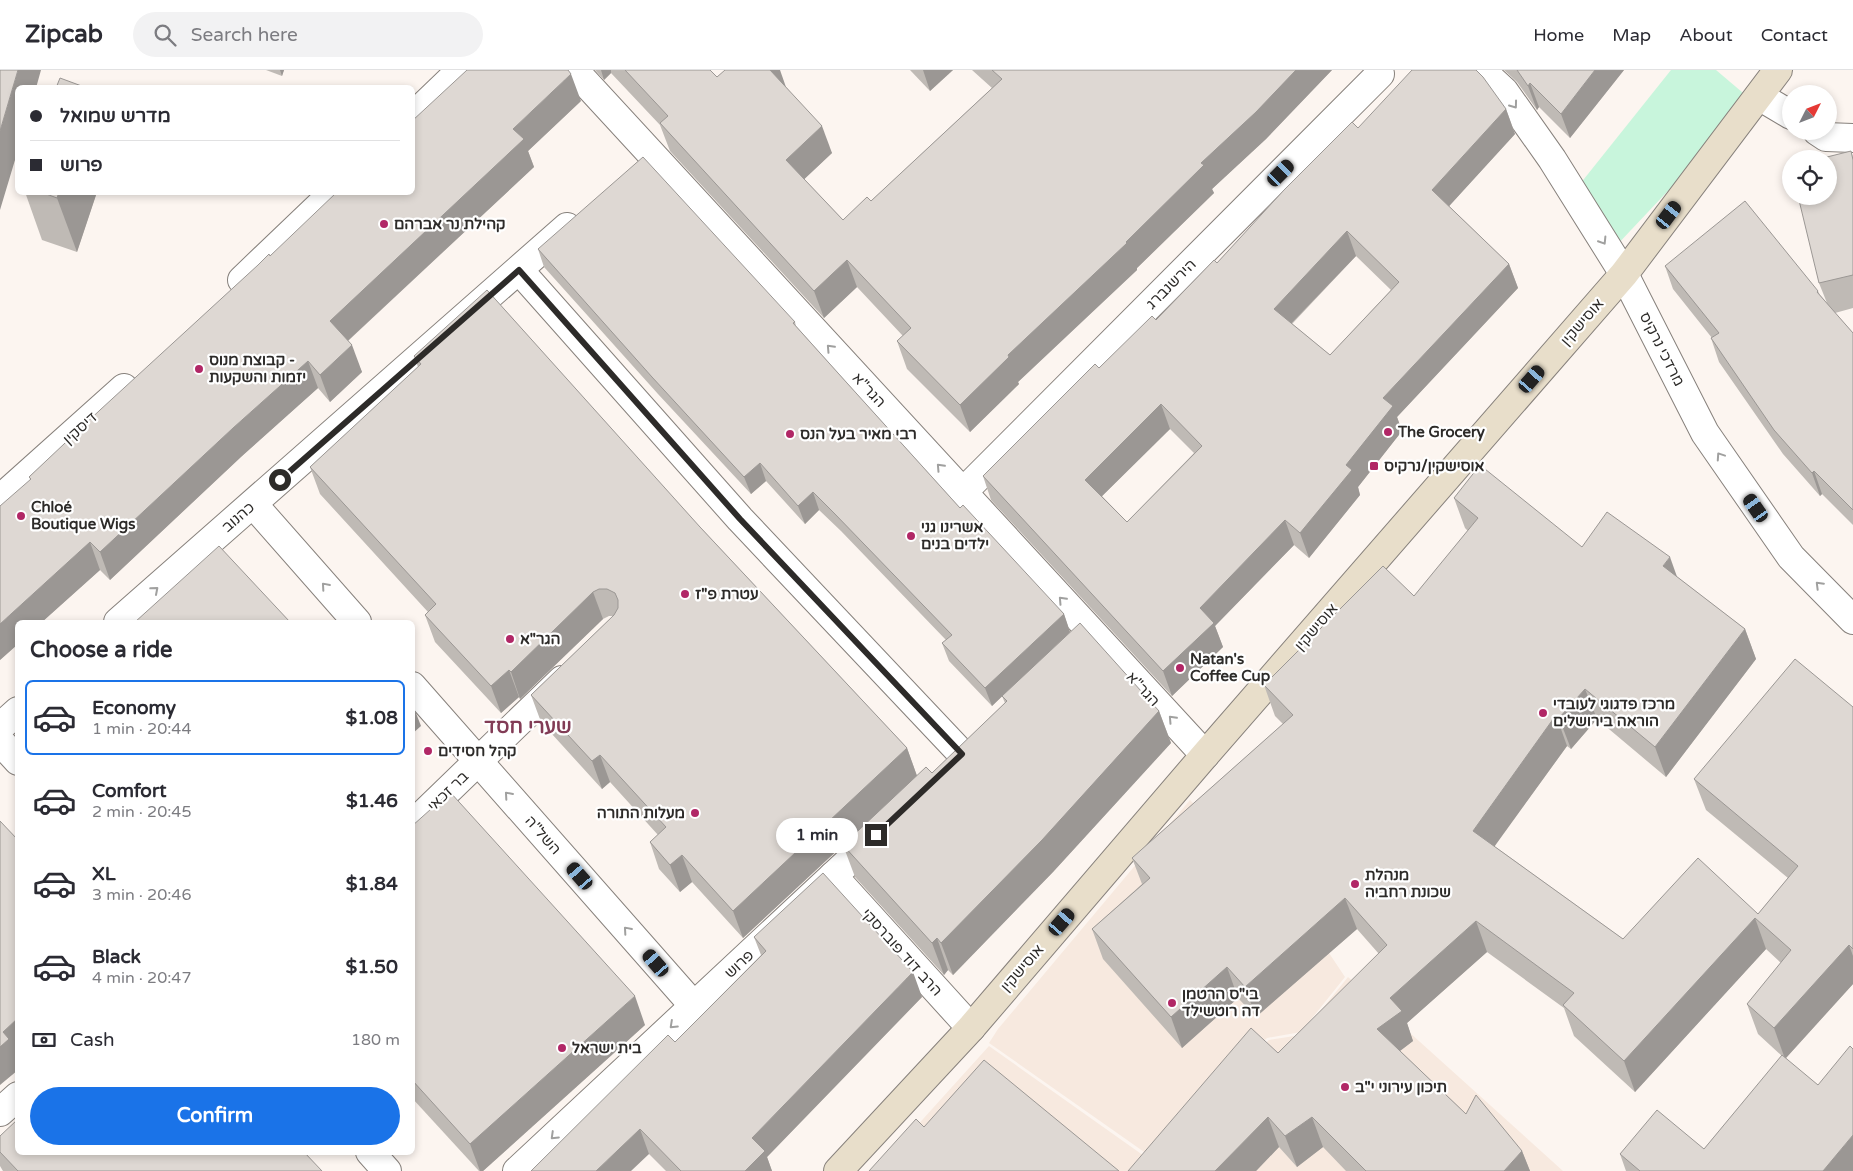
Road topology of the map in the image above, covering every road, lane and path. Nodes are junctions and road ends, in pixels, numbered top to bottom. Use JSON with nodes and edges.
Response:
{"nodes":[{"id":1,"x":461,"y":70,"type":"edge"},
{"id":2,"x":574,"y":70,"type":"edge"},
{"id":3,"x":1481,"y":70,"type":"edge"},
{"id":4,"x":1778,"y":70,"type":"edge"},
{"id":5,"x":1380,"y":74,"type":"dead end"},
{"id":6,"x":1759,"y":96,"type":"junction"},
{"id":7,"x":1782,"y":110,"type":"edge"},
{"id":8,"x":415,"y":114,"type":"edge"},
{"id":9,"x":1838,"y":137,"type":"edge"},
{"id":10,"x":1853,"y":138,"type":"edge"},
{"id":11,"x":331,"y":195,"type":"edge"},
{"id":12,"x":584,"y":211,"type":"edge"},
{"id":13,"x":519,"y":270,"type":"junction"},
{"id":14,"x":1624,"y":274,"type":"junction"},
{"id":15,"x":222,"y":298,"type":"edge"},
{"id":16,"x":143,"y":371,"type":"edge"},
{"id":17,"x":963,"y":492,"type":"junction"},
{"id":18,"x":0,"y":499,"type":"edge"},
{"id":19,"x":253,"y":504,"type":"junction"},
{"id":20,"x":120,"y":620,"type":"edge"},
{"id":21,"x":355,"y":620,"type":"edge"},
{"id":22,"x":1853,"y":620,"type":"edge"},
{"id":23,"x":578,"y":665,"type":"edge"},
{"id":24,"x":415,"y":689,"type":"edge"},
{"id":25,"x":15,"y":714,"type":"edge"},
{"id":26,"x":0,"y":727,"type":"edge"},
{"id":27,"x":983,"y":734,"type":"edge"},
{"id":28,"x":0,"y":741,"type":"edge"},
{"id":29,"x":1205,"y":755,"type":"junction"},
{"id":30,"x":15,"y":758,"type":"edge"},
{"id":31,"x":478,"y":761,"type":"junction"},
{"id":32,"x":415,"y":822,"type":"edge"},
{"id":33,"x":890,"y":822,"type":"edge"},
{"id":34,"x":833,"y":876,"type":"junction"},
{"id":35,"x":694,"y":1006,"type":"junction"},
{"id":36,"x":971,"y":1028,"type":"junction"},
{"id":37,"x":15,"y":1099,"type":"edge"},
{"id":38,"x":0,"y":1112,"type":"edge"},
{"id":39,"x":373,"y":1155,"type":"edge"},
{"id":40,"x":387,"y":1171,"type":"edge"},
{"id":41,"x":517,"y":1171,"type":"edge"},
{"id":42,"x":838,"y":1171,"type":"edge"}],
"edges":[{"from":1,"to":8,"type":"street"},
{"from":17,"to":2,"type":"street","name":"הגר\"א","one_way":true},
{"from":3,"to":14,"type":"street","name":"מרדכי נרקיס","one_way":true},
{"from":4,"to":6,"type":"street","name":"אוסישקין"},
{"from":5,"to":17,"type":"street","name":"הירשנברג"},
{"from":6,"to":7,"type":"street"},
{"from":6,"to":14,"type":"street","name":"אוסישקין"},
{"from":9,"to":10,"type":"street"},
{"from":11,"to":15,"type":"street"},
{"from":12,"to":13,"type":"street","name":"כהנוב"},
{"from":13,"to":19,"type":"street","name":"כהנוב"},
{"from":13,"to":27,"type":"street"},
{"from":22,"to":14,"type":"street","name":"מרדכי נרקיס","one_way":true},
{"from":14,"to":29,"type":"street","name":"אוסישקין"},
{"from":16,"to":18,"type":"street","name":"דיסקין"},
{"from":29,"to":17,"type":"street","name":"הגר\"א","one_way":true},
{"from":20,"to":19,"type":"street","name":"כהנוב","one_way":true},
{"from":21,"to":19,"type":"street","one_way":true},
{"from":23,"to":31,"type":"street","name":"בר זכאי"},
{"from":24,"to":31,"type":"street","name":"השל\"ה"},
{"from":25,"to":26,"type":"street"},
{"from":28,"to":30,"type":"street"},
{"from":29,"to":36,"type":"street","name":"אוסישקין"},
{"from":31,"to":32,"type":"street","name":"בר זכאי"},
{"from":35,"to":31,"type":"street","name":"השל\"ה","one_way":true},
{"from":33,"to":34,"type":"street","name":"פרוש"},
{"from":34,"to":35,"type":"street","name":"פרוש"},
{"from":34,"to":36,"type":"street","name":"הרב דוד פוברסקי"},
{"from":35,"to":41,"type":"street","name":"פרוש","one_way":true},
{"from":36,"to":42,"type":"street","name":"אוסישקין"},
{"from":37,"to":38,"type":"street"},
{"from":39,"to":40,"type":"street"}]}
